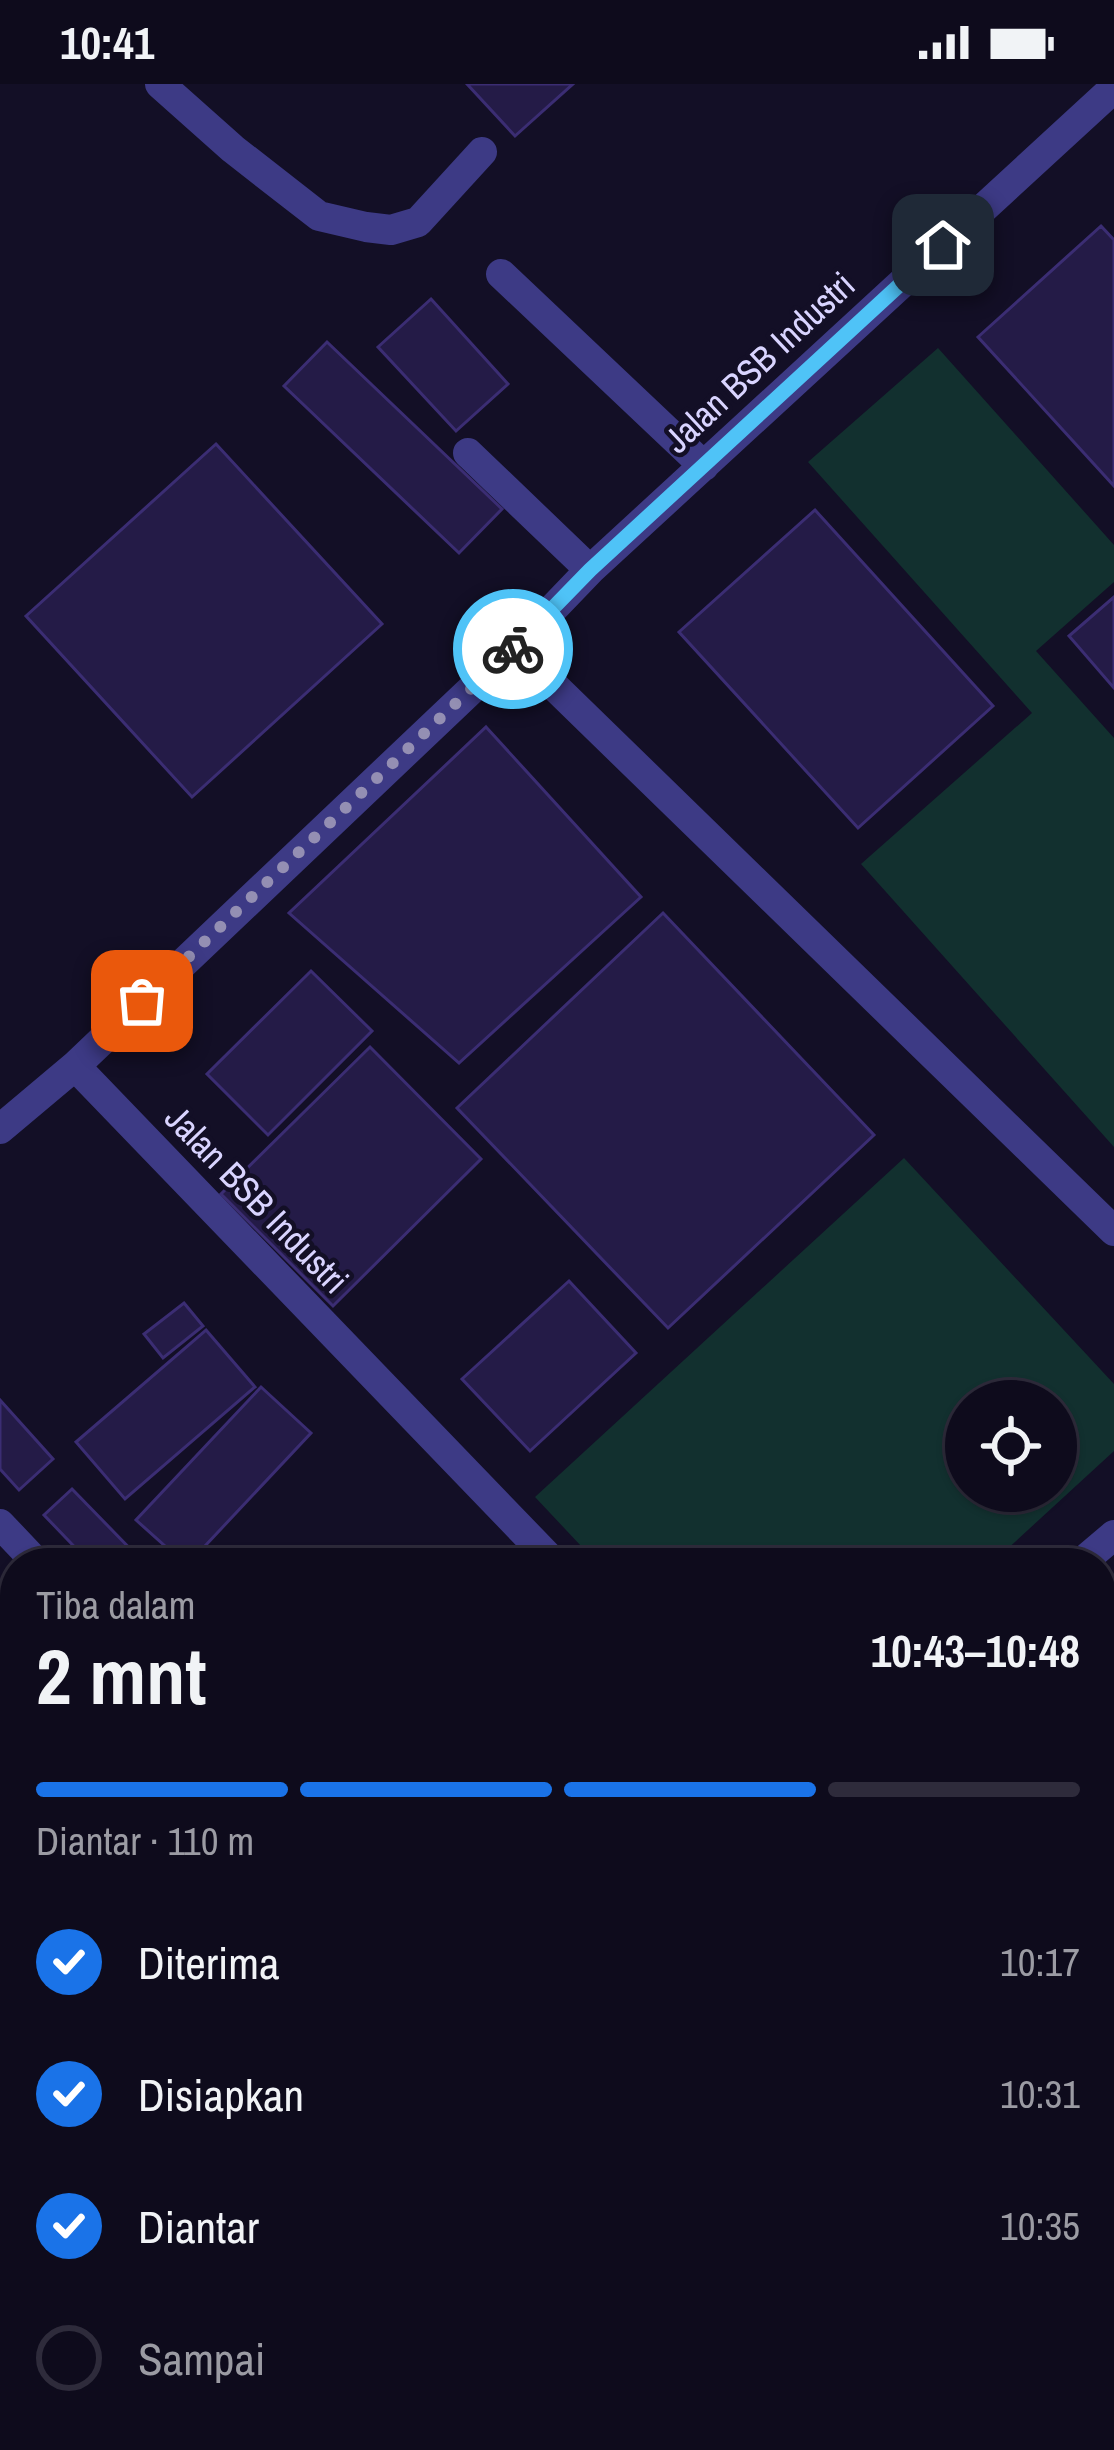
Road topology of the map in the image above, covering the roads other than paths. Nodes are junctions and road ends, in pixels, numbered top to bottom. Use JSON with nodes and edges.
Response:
{"nodes":[{"id":1,"x":160,"y":84,"type":"edge"},
{"id":2,"x":1114,"y":88,"type":"edge"},
{"id":3,"x":482,"y":152,"type":"dead end"},
{"id":4,"x":501,"y":274,"type":"dead end"},
{"id":5,"x":468,"y":453,"type":"dead end"},
{"id":6,"x":704,"y":466,"type":"junction"},
{"id":7,"x":590,"y":570,"type":"junction"},
{"id":8,"x":514,"y":648,"type":"junction"},
{"id":9,"x":75,"y":1066,"type":"junction"},
{"id":10,"x":0,"y":1129,"type":"edge"},
{"id":11,"x":1114,"y":1231,"type":"edge"},
{"id":12,"x":0,"y":1524,"type":"edge"},
{"id":13,"x":23,"y":1548,"type":"edge"},
{"id":14,"x":540,"y":1548,"type":"edge"}],
"edges":[{"from":1,"to":3,"type":"lane"},
{"from":2,"to":6,"type":"lane","name":"Jalan BSB Industri"},
{"from":4,"to":6,"type":"lane"},
{"from":5,"to":7,"type":"lane"},
{"from":6,"to":7,"type":"lane","name":"Jalan BSB Industri"},
{"from":7,"to":8,"type":"lane","name":"Jalan BSB Industri"},
{"from":8,"to":9,"type":"lane","name":"Jalan BSB Industri"},
{"from":8,"to":11,"type":"lane"},
{"from":9,"to":10,"type":"lane"},
{"from":9,"to":14,"type":"lane","name":"Jalan BSB Industri"},
{"from":12,"to":13,"type":"lane"}]}
